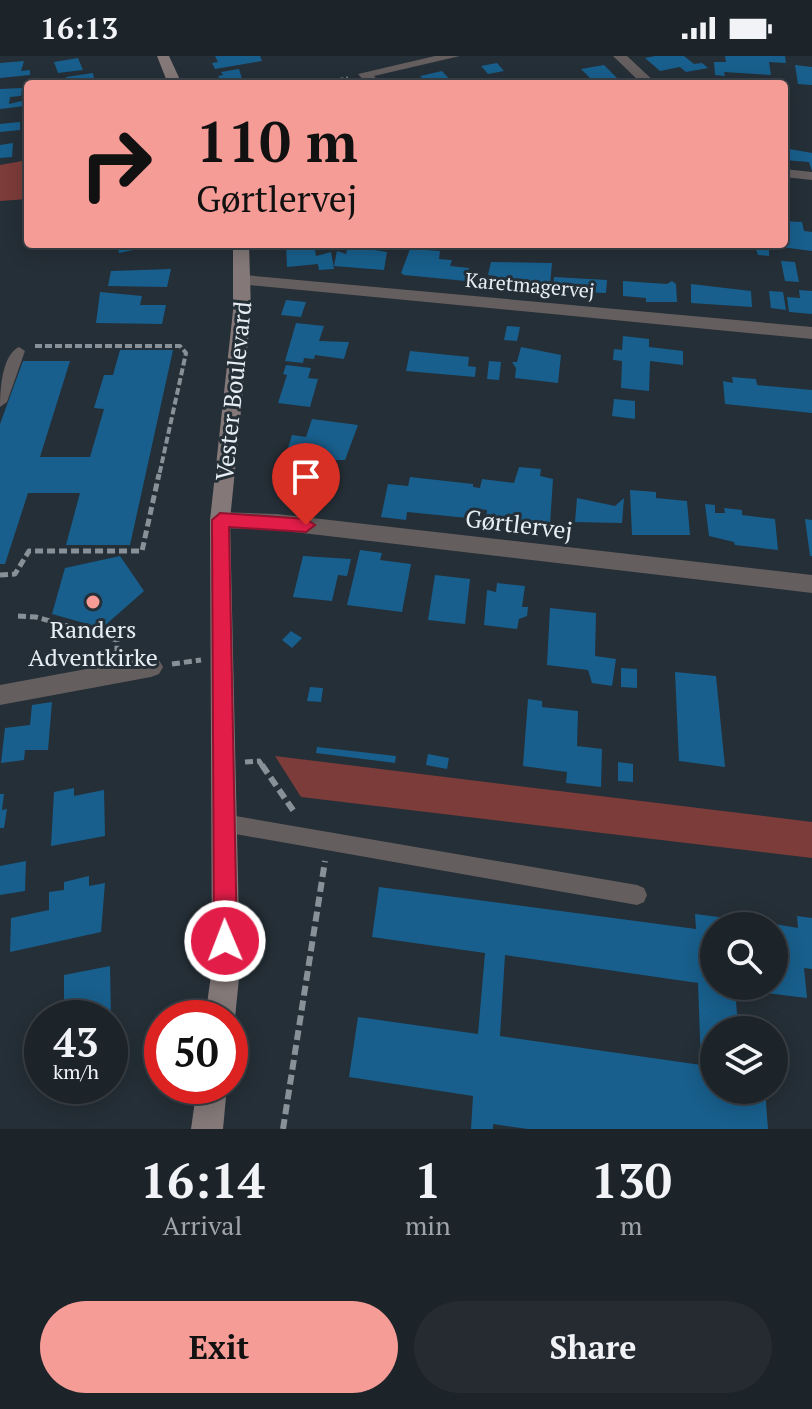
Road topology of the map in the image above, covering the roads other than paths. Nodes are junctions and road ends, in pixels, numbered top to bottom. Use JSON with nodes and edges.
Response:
{"nodes":[{"id":1,"x":163,"y":56,"type":"edge"},
{"id":2,"x":454,"y":56,"type":"edge"},
{"id":3,"x":619,"y":56,"type":"edge"},
{"id":4,"x":370,"y":79,"type":"edge"},
{"id":5,"x":173,"y":80,"type":"edge"},
{"id":6,"x":646,"y":80,"type":"edge"},
{"id":7,"x":788,"y":173,"type":"edge"},
{"id":8,"x":812,"y":176,"type":"edge"},
{"id":9,"x":241,"y":248,"type":"edge"},
{"id":10,"x":244,"y":280,"type":"junction"},
{"id":11,"x":812,"y":333,"type":"edge"},
{"id":12,"x":19,"y":351,"type":"road end"},
{"id":13,"x":0,"y":402,"type":"edge"},
{"id":14,"x":220,"y":520,"type":"junction"},
{"id":15,"x":812,"y":584,"type":"edge"},
{"id":16,"x":151,"y":667,"type":"road end"},
{"id":17,"x":0,"y":695,"type":"edge"},
{"id":18,"x":224,"y":823,"type":"junction"},
{"id":19,"x":637,"y":895,"type":"dead end"},
{"id":20,"x":222,"y":1000,"type":"edge"},
{"id":21,"x":210,"y":1104,"type":"edge"},
{"id":22,"x":207,"y":1129,"type":"edge"}],
"edges":[{"from":1,"to":5,"type":"main road"},
{"from":2,"to":4,"type":"street"},
{"from":3,"to":6,"type":"street"},
{"from":7,"to":8,"type":"street"},
{"from":9,"to":10,"type":"main road","name":"Vester Boulevard"},
{"from":10,"to":11,"type":"street","name":"Karetmagervej"},
{"from":10,"to":14,"type":"main road","name":"Vester Boulevard"},
{"from":12,"to":13,"type":"lane"},
{"from":14,"to":15,"type":"street","name":"Gørtlervej"},
{"from":14,"to":18,"type":"main road","name":"Vester Boulevard"},
{"from":16,"to":17,"type":"street"},
{"from":18,"to":19,"type":"lane"},
{"from":18,"to":20,"type":"main road","name":"Vester Boulevard"},
{"from":21,"to":22,"type":"main road"}]}
